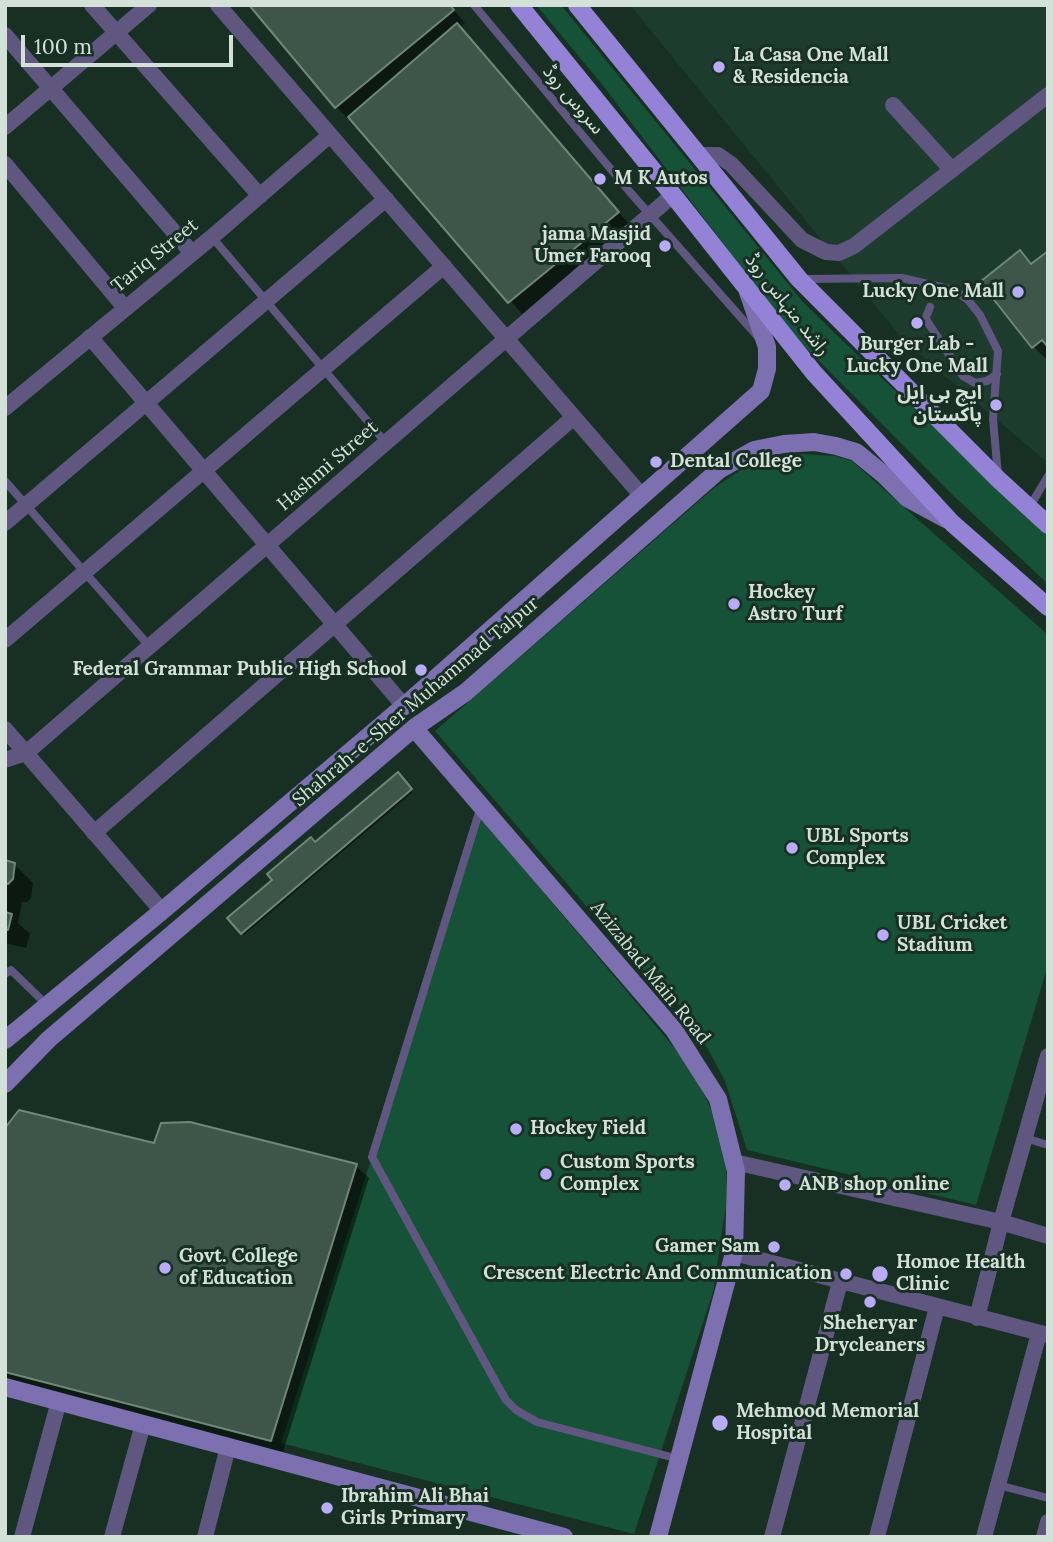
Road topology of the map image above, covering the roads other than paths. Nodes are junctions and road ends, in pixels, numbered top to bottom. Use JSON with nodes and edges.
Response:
{"nodes":[{"id":1,"x":92,"y":5,"type":"edge"},
{"id":2,"x":149,"y":5,"type":"edge"},
{"id":3,"x":218,"y":5,"type":"edge"},
{"id":4,"x":474,"y":5,"type":"edge"},
{"id":5,"x":519,"y":5,"type":"edge"},
{"id":6,"x":578,"y":5,"type":"edge"},
{"id":7,"x":116,"y":33,"type":"junction"},
{"id":8,"x":5,"y":35,"type":"edge"},
{"id":9,"x":51,"y":88,"type":"junction"},
{"id":10,"x":1048,"y":95,"type":"edge"},
{"id":11,"x":892,"y":105,"type":"dead end"},
{"id":12,"x":5,"y":127,"type":"edge"},
{"id":13,"x":330,"y":135,"type":"junction"},
{"id":14,"x":699,"y":155,"type":"junction"},
{"id":15,"x":5,"y":164,"type":"edge"},
{"id":16,"x":952,"y":170,"type":"junction"},
{"id":17,"x":673,"y":195,"type":"junction"},
{"id":18,"x":260,"y":196,"type":"junction"},
{"id":19,"x":386,"y":199,"type":"junction"},
{"id":20,"x":649,"y":215,"type":"junction"},
{"id":21,"x":212,"y":237,"type":"junction"},
{"id":22,"x":192,"y":253,"type":"junction"},
{"id":23,"x":444,"y":267,"type":"junction"},
{"id":24,"x":799,"y":279,"type":"junction"},
{"id":25,"x":746,"y":288,"type":"junction"},
{"id":26,"x":266,"y":301,"type":"junction"},
{"id":27,"x":930,"y":307,"type":"dead end"},
{"id":28,"x":125,"y":308,"type":"junction"},
{"id":29,"x":90,"y":337,"type":"junction"},
{"id":30,"x":507,"y":339,"type":"junction"},
{"id":31,"x":767,"y":348,"type":"junction"},
{"id":32,"x":323,"y":369,"type":"junction"},
{"id":33,"x":997,"y":374,"type":"junction"},
{"id":34,"x":146,"y":403,"type":"junction"},
{"id":35,"x":5,"y":408,"type":"edge"},
{"id":36,"x":574,"y":417,"type":"junction"},
{"id":37,"x":386,"y":444,"type":"junction"},
{"id":38,"x":204,"y":471,"type":"junction"},
{"id":39,"x":1048,"y":476,"type":"edge"},
{"id":40,"x":998,"y":480,"type":"junction"},
{"id":41,"x":5,"y":481,"type":"edge"},
{"id":42,"x":642,"y":496,"type":"junction"},
{"id":43,"x":26,"y":505,"type":"junction"},
{"id":44,"x":1030,"y":508,"type":"junction"},
{"id":45,"x":5,"y":523,"type":"edge"},
{"id":46,"x":952,"y":523,"type":"junction"},
{"id":47,"x":1048,"y":524,"type":"edge"},
{"id":48,"x":268,"y":546,"type":"junction"},
{"id":49,"x":85,"y":572,"type":"junction"},
{"id":50,"x":1048,"y":607,"type":"edge"},
{"id":51,"x":335,"y":625,"type":"junction"},
{"id":52,"x":5,"y":640,"type":"edge"},
{"id":53,"x":150,"y":647,"type":"junction"},
{"id":54,"x":404,"y":706,"type":"junction"},
{"id":55,"x":414,"y":728,"type":"junction"},
{"id":56,"x":5,"y":729,"type":"edge"},
{"id":57,"x":26,"y":753,"type":"junction"},
{"id":58,"x":5,"y":760,"type":"edge"},
{"id":59,"x":481,"y":806,"type":"junction"},
{"id":60,"x":94,"y":833,"type":"junction"},
{"id":61,"x":162,"y":911,"type":"junction"},
{"id":62,"x":5,"y":974,"type":"edge"},
{"id":63,"x":47,"y":1005,"type":"junction"},
{"id":64,"x":5,"y":1040,"type":"edge"},
{"id":65,"x":1048,"y":1056,"type":"edge"},
{"id":66,"x":5,"y":1084,"type":"edge"},
{"id":67,"x":1024,"y":1138,"type":"junction"},
{"id":68,"x":1048,"y":1145,"type":"edge"},
{"id":69,"x":734,"y":1162,"type":"junction"},
{"id":70,"x":1001,"y":1222,"type":"junction"},
{"id":71,"x":1048,"y":1236,"type":"edge"},
{"id":72,"x":734,"y":1253,"type":"junction"},
{"id":73,"x":840,"y":1282,"type":"junction"},
{"id":74,"x":937,"y":1307,"type":"junction"},
{"id":75,"x":977,"y":1318,"type":"junction"},
{"id":76,"x":1043,"y":1334,"type":"edge"},
{"id":77,"x":5,"y":1387,"type":"edge"},
{"id":78,"x":59,"y":1401,"type":"junction"},
{"id":79,"x":143,"y":1424,"type":"junction"},
{"id":80,"x":228,"y":1447,"type":"junction"},
{"id":81,"x":679,"y":1459,"type":"junction"},
{"id":82,"x":998,"y":1486,"type":"junction"},
{"id":83,"x":1048,"y":1497,"type":"edge"},
{"id":84,"x":1048,"y":1521,"type":"edge"},
{"id":85,"x":22,"y":1537,"type":"edge"},
{"id":86,"x":112,"y":1537,"type":"edge"},
{"id":87,"x":205,"y":1537,"type":"edge"},
{"id":88,"x":564,"y":1537,"type":"edge"},
{"id":89,"x":658,"y":1537,"type":"edge"},
{"id":90,"x":772,"y":1537,"type":"edge"},
{"id":91,"x":877,"y":1537,"type":"edge"},
{"id":92,"x":984,"y":1537,"type":"edge"},
{"id":93,"x":1044,"y":1537,"type":"edge"}],
"edges":[{"from":1,"to":7,"type":"street"},
{"from":2,"to":7,"type":"street"},
{"from":3,"to":13,"type":"street"},
{"from":4,"to":20,"type":"lane","name":"سروس روڈ"},
{"from":5,"to":17,"type":"main road","name":"راشد منہاس روڈ"},
{"from":6,"to":14,"type":"main road","name":"راشد منہاس روڈ"},
{"from":7,"to":9,"type":"street"},
{"from":7,"to":18,"type":"street"},
{"from":8,"to":9,"type":"street"},
{"from":9,"to":12,"type":"street"},
{"from":9,"to":22,"type":"street"},
{"from":10,"to":16,"type":"street"},
{"from":11,"to":16,"type":"street"},
{"from":13,"to":18,"type":"street","name":"Tariq Street"},
{"from":13,"to":19,"type":"street"},
{"from":14,"to":16,"type":"street"},
{"from":14,"to":24,"type":"main road","name":"راشد منہاس روڈ"},
{"from":15,"to":28,"type":"street"},
{"from":17,"to":20,"type":"street","name":"Hashmi Street"},
{"from":17,"to":25,"type":"main road","name":"راشد منہاس روڈ"},
{"from":18,"to":21,"type":"street","name":"Tariq Street"},
{"from":19,"to":23,"type":"street"},
{"from":19,"to":26,"type":"street"},
{"from":20,"to":30,"type":"street","name":"Hashmi Street"},
{"from":20,"to":31,"type":"lane","name":"سروس روڈ"},
{"from":21,"to":22,"type":"street","name":"Tariq Street"},
{"from":21,"to":26,"type":"lane"},
{"from":22,"to":28,"type":"street","name":"Tariq Street"},
{"from":23,"to":30,"type":"street"},
{"from":23,"to":32,"type":"street"},
{"from":24,"to":33,"type":"lane"},
{"from":24,"to":40,"type":"main road","name":"راشد منہاس روڈ"},
{"from":25,"to":31,"type":"main road","name":"Shahrah-e-Sher Muhammad Talpur"},
{"from":25,"to":46,"type":"main road","name":"راشد منہاس روڈ"},
{"from":26,"to":32,"type":"lane"},
{"from":26,"to":34,"type":"street"},
{"from":27,"to":33,"type":"lane"},
{"from":28,"to":29,"type":"street","name":"Tariq Street"},
{"from":29,"to":34,"type":"street"},
{"from":29,"to":35,"type":"street","name":"Tariq Street"},
{"from":30,"to":36,"type":"street"},
{"from":30,"to":37,"type":"street","name":"Hashmi Street"},
{"from":31,"to":42,"type":"main road","name":"Shahrah-e-Sher Muhammad Talpur"},
{"from":32,"to":37,"type":"lane"},
{"from":32,"to":38,"type":"street"},
{"from":33,"to":40,"type":"lane"},
{"from":34,"to":38,"type":"street"},
{"from":34,"to":43,"type":"street"},
{"from":36,"to":42,"type":"street"},
{"from":36,"to":51,"type":"street"},
{"from":37,"to":48,"type":"street","name":"Hashmi Street"},
{"from":38,"to":48,"type":"street"},
{"from":38,"to":49,"type":"street"},
{"from":39,"to":44,"type":"lane"},
{"from":40,"to":44,"type":"main road","name":"راشد منہاس روڈ"},
{"from":41,"to":43,"type":"lane"},
{"from":42,"to":54,"type":"main road","name":"Shahrah-e-Sher Muhammad Talpur"},
{"from":43,"to":45,"type":"street"},
{"from":43,"to":49,"type":"lane"},
{"from":44,"to":47,"type":"main road","name":"راشد منہاس روڈ"},
{"from":46,"to":50,"type":"main road","name":"راشد منہاس روڈ"},
{"from":46,"to":55,"type":"main road","name":"Shahrah-e-Sher Muhammad Talpur"},
{"from":48,"to":51,"type":"street"},
{"from":48,"to":53,"type":"street","name":"Hashmi Street"},
{"from":49,"to":52,"type":"street"},
{"from":49,"to":53,"type":"lane"},
{"from":51,"to":54,"type":"street"},
{"from":51,"to":60,"type":"street"},
{"from":53,"to":57,"type":"street","name":"Hashmi Street"},
{"from":54,"to":61,"type":"main road","name":"Shahrah-e-Sher Muhammad Talpur"},
{"from":55,"to":59,"type":"main road","name":"Azizabad Main Road"},
{"from":55,"to":66,"type":"main road","name":"Shahrah-e-Sher Muhammad Talpur"},
{"from":56,"to":57,"type":"street"},
{"from":57,"to":58,"type":"street","name":"Hashmi Street"},
{"from":57,"to":60,"type":"street"},
{"from":59,"to":69,"type":"main road","name":"Azizabad Main Road"},
{"from":59,"to":81,"type":"lane"},
{"from":60,"to":61,"type":"street"},
{"from":61,"to":63,"type":"main road","name":"Shahrah-e-Sher Muhammad Talpur"},
{"from":62,"to":63,"type":"lane"},
{"from":63,"to":64,"type":"main road","name":"Shahrah-e-Sher Muhammad Talpur"},
{"from":65,"to":67,"type":"street"},
{"from":67,"to":68,"type":"lane"},
{"from":67,"to":70,"type":"street"},
{"from":69,"to":70,"type":"street"},
{"from":69,"to":72,"type":"main road","name":"Azizabad Main Road"},
{"from":70,"to":71,"type":"street"},
{"from":70,"to":75,"type":"street"},
{"from":72,"to":73,"type":"street"},
{"from":72,"to":81,"type":"main road","name":"Azizabad Main Road"},
{"from":73,"to":74,"type":"street"},
{"from":73,"to":90,"type":"street"},
{"from":74,"to":75,"type":"street"},
{"from":74,"to":91,"type":"street"},
{"from":75,"to":76,"type":"street"},
{"from":76,"to":82,"type":"street"},
{"from":77,"to":78,"type":"main road"},
{"from":78,"to":79,"type":"main road"},
{"from":78,"to":85,"type":"street"},
{"from":79,"to":80,"type":"main road"},
{"from":79,"to":86,"type":"street"},
{"from":80,"to":87,"type":"street"},
{"from":80,"to":88,"type":"main road"},
{"from":81,"to":89,"type":"main road","name":"Azizabad Main Road"},
{"from":82,"to":83,"type":"lane"},
{"from":82,"to":92,"type":"street"},
{"from":84,"to":93,"type":"street"}]}
